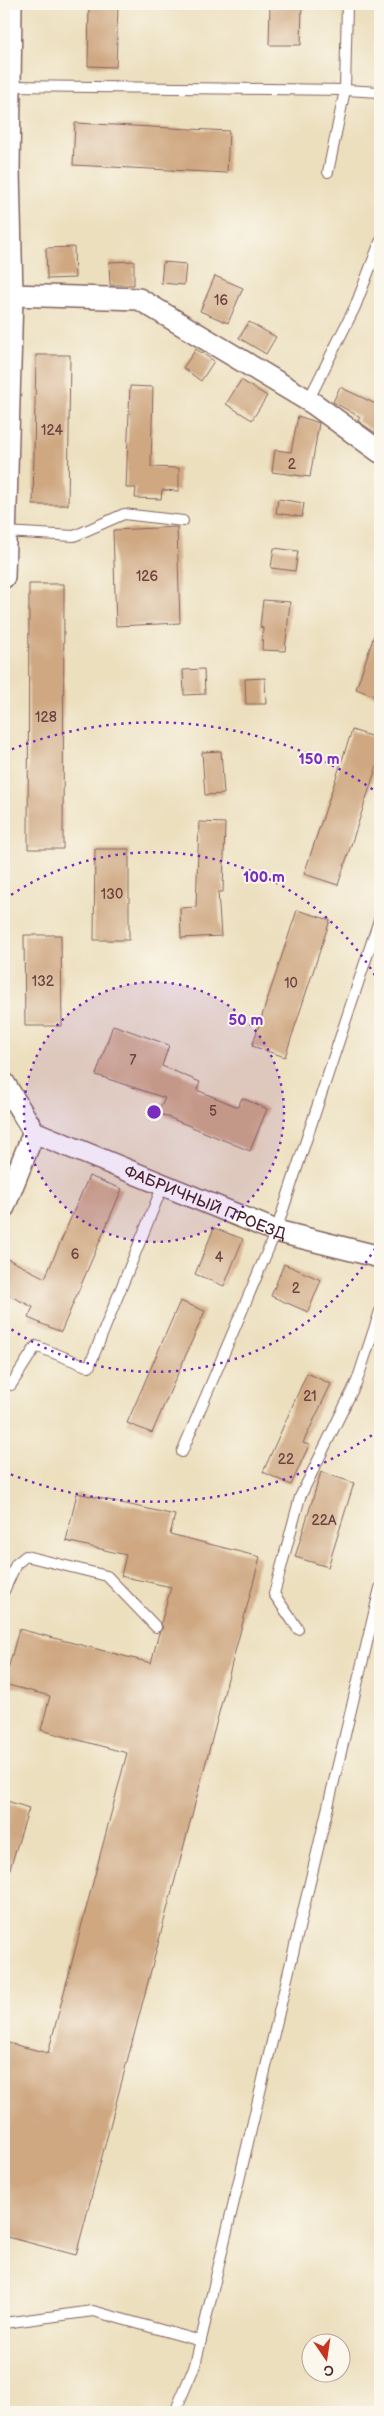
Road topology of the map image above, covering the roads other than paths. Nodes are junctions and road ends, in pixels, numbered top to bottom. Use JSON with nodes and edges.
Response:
{"nodes":[{"id":1,"x":11,"y":4,"type":"edge"},
{"id":2,"x":347,"y":4,"type":"edge"},
{"id":3,"x":9,"y":86,"type":"junction"},
{"id":4,"x":345,"y":90,"type":"junction"},
{"id":5,"x":380,"y":92,"type":"edge"},
{"id":6,"x":6,"y":170,"type":"edge"},
{"id":7,"x":328,"y":172,"type":"dead end"},
{"id":8,"x":380,"y":242,"type":"edge"},
{"id":9,"x":12,"y":295,"type":"junction"},
{"id":10,"x":308,"y":401,"type":"junction"},
{"id":11,"x":380,"y":452,"type":"edge"},
{"id":12,"x":182,"y":521,"type":"dead end"},
{"id":13,"x":5,"y":532,"type":"junction"},
{"id":14,"x":4,"y":576,"type":"edge"},
{"id":15,"x":380,"y":917,"type":"edge"},
{"id":16,"x":4,"y":1083,"type":"edge"},
{"id":17,"x":34,"y":1132,"type":"junction"},
{"id":18,"x":163,"y":1185,"type":"junction"},
{"id":19,"x":4,"y":1207,"type":"edge"},
{"id":20,"x":276,"y":1230,"type":"junction"},
{"id":21,"x":380,"y":1258,"type":"edge"},
{"id":22,"x":380,"y":1311,"type":"edge"},
{"id":23,"x":11,"y":1385,"type":"dead end"},
{"id":24,"x":182,"y":1452,"type":"dead end"},
{"id":25,"x":380,"y":1588,"type":"edge"},
{"id":26,"x":4,"y":1591,"type":"edge"},
{"id":27,"x":156,"y":1627,"type":"dead end"},
{"id":28,"x":298,"y":1629,"type":"dead end"},
{"id":29,"x":4,"y":2323,"type":"edge"},
{"id":30,"x":201,"y":2341,"type":"junction"},
{"id":31,"x":175,"y":2412,"type":"edge"}],
"edges":[{"from":1,"to":3,"type":"street"},
{"from":2,"to":4,"type":"lane"},
{"from":3,"to":4,"type":"lane"},
{"from":3,"to":6,"type":"street"},
{"from":4,"to":5,"type":"lane"},
{"from":4,"to":7,"type":"lane"},
{"from":6,"to":9,"type":"street"},
{"from":8,"to":10,"type":"lane"},
{"from":9,"to":10,"type":"street"},
{"from":9,"to":13,"type":"street"},
{"from":10,"to":11,"type":"street"},
{"from":12,"to":13,"type":"lane"},
{"from":13,"to":14,"type":"street"},
{"from":15,"to":20,"type":"lane"},
{"from":16,"to":17,"type":"street"},
{"from":17,"to":18,"type":"street","name":"ФАБРИЧНЫЙ ПРОЕЗД"},
{"from":17,"to":19,"type":"street"},
{"from":18,"to":20,"type":"street","name":"ФАБРИЧНЫЙ ПРОЕЗД"},
{"from":18,"to":23,"type":"lane"},
{"from":20,"to":21,"type":"street","name":"ФАБРИЧНЫЙ ПРОЕЗД"},
{"from":20,"to":24,"type":"lane"},
{"from":22,"to":28,"type":"lane"},
{"from":25,"to":30,"type":"lane"},
{"from":26,"to":27,"type":"lane"},
{"from":29,"to":30,"type":"lane"},
{"from":30,"to":31,"type":"lane"}]}
